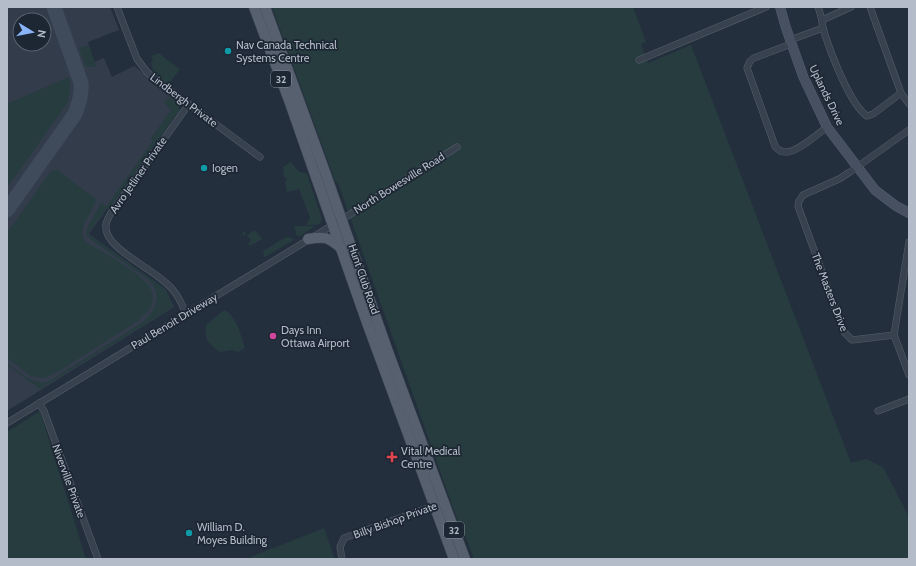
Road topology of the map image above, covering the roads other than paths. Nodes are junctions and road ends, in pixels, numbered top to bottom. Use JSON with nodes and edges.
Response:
{"nodes":[{"id":1,"x":117,"y":7,"type":"edge"},
{"id":2,"x":254,"y":7,"type":"edge"},
{"id":3,"x":265,"y":7,"type":"edge"},
{"id":4,"x":766,"y":7,"type":"edge"},
{"id":5,"x":780,"y":7,"type":"edge"},
{"id":6,"x":818,"y":7,"type":"edge"},
{"id":7,"x":850,"y":7,"type":"edge"},
{"id":8,"x":870,"y":7,"type":"edge"},
{"id":9,"x":822,"y":20,"type":"junction"},
{"id":10,"x":823,"y":28,"type":"junction"},
{"id":11,"x":791,"y":42,"type":"junction"},
{"id":12,"x":639,"y":60,"type":"dead end"},
{"id":13,"x":901,"y":93,"type":"junction"},
{"id":14,"x":189,"y":104,"type":"junction"},
{"id":15,"x":909,"y":104,"type":"edge"},
{"id":16,"x":827,"y":127,"type":"junction"},
{"id":17,"x":908,"y":134,"type":"edge"},
{"id":18,"x":457,"y":147,"type":"dead end"},
{"id":19,"x":260,"y":157,"type":"dead end"},
{"id":20,"x":858,"y":167,"type":"junction"},
{"id":21,"x":909,"y":212,"type":"edge"},
{"id":22,"x":337,"y":222,"type":"junction"},
{"id":23,"x":308,"y":240,"type":"junction"},
{"id":24,"x":909,"y":242,"type":"edge"},
{"id":25,"x":340,"y":248,"type":"junction"},
{"id":26,"x":186,"y":314,"type":"junction"},
{"id":27,"x":894,"y":335,"type":"junction"},
{"id":28,"x":909,"y":375,"type":"edge"},
{"id":29,"x":909,"y":399,"type":"edge"},
{"id":30,"x":39,"y":403,"type":"junction"},
{"id":31,"x":878,"y":411,"type":"dead end"},
{"id":32,"x":7,"y":423,"type":"edge"},
{"id":33,"x":439,"y":504,"type":"junction"},
{"id":34,"x":98,"y":559,"type":"edge"},
{"id":35,"x":342,"y":559,"type":"edge"},
{"id":36,"x":454,"y":559,"type":"edge"},
{"id":37,"x":465,"y":559,"type":"edge"}],
"edges":[{"from":1,"to":14,"type":"street","name":"Lindbergh Private"},
{"from":2,"to":22,"type":"main road","name":"Hunt Club Road","number":"32"},
{"from":3,"to":22,"type":"main road","name":"Hunt Club Road","number":"32"},
{"from":4,"to":12,"type":"street"},
{"from":5,"to":11,"type":"street","name":"Uplands Drive"},
{"from":6,"to":9,"type":"street"},
{"from":7,"to":9,"type":"street"},
{"from":8,"to":13,"type":"street"},
{"from":9,"to":10,"type":"street"},
{"from":10,"to":11,"type":"street"},
{"from":10,"to":13,"type":"street"},
{"from":11,"to":16,"type":"street","name":"Uplands Drive"},
{"from":11,"to":16,"type":"street"},
{"from":13,"to":15,"type":"street"},
{"from":14,"to":19,"type":"street","name":"Lindbergh Private"},
{"from":14,"to":26,"type":"street","name":"Avro Jetliner Private"},
{"from":16,"to":20,"type":"street","name":"Uplands Drive"},
{"from":17,"to":20,"type":"street"},
{"from":18,"to":22,"type":"street","name":"North Bowesville Road"},
{"from":20,"to":21,"type":"street","name":"Uplands Drive"},
{"from":20,"to":27,"type":"street","name":"The Masters Drive"},
{"from":22,"to":23,"type":"street","name":"Paul Benoit Driveway"},
{"from":22,"to":25,"type":"main road","name":"Hunt Club Road","number":"32"},
{"from":22,"to":33,"type":"main road","name":"Hunt Club Road","number":"32"},
{"from":23,"to":25,"type":"main road"},
{"from":23,"to":26,"type":"street","name":"Paul Benoit Driveway"},
{"from":24,"to":27,"type":"street"},
{"from":25,"to":33,"type":"main road","name":"Hunt Club Road","number":"32"},
{"from":26,"to":30,"type":"street","name":"Paul Benoit Driveway"},
{"from":27,"to":28,"type":"street"},
{"from":29,"to":31,"type":"street"},
{"from":30,"to":32,"type":"street","name":"Paul Benoit Driveway"},
{"from":30,"to":34,"type":"street","name":"Niverville Private"},
{"from":33,"to":35,"type":"street","name":"Billy Bishop Private"},
{"from":33,"to":36,"type":"main road","name":"Hunt Club Road","number":"32"},
{"from":33,"to":37,"type":"main road","name":"Hunt Club Road","number":"32"}]}
